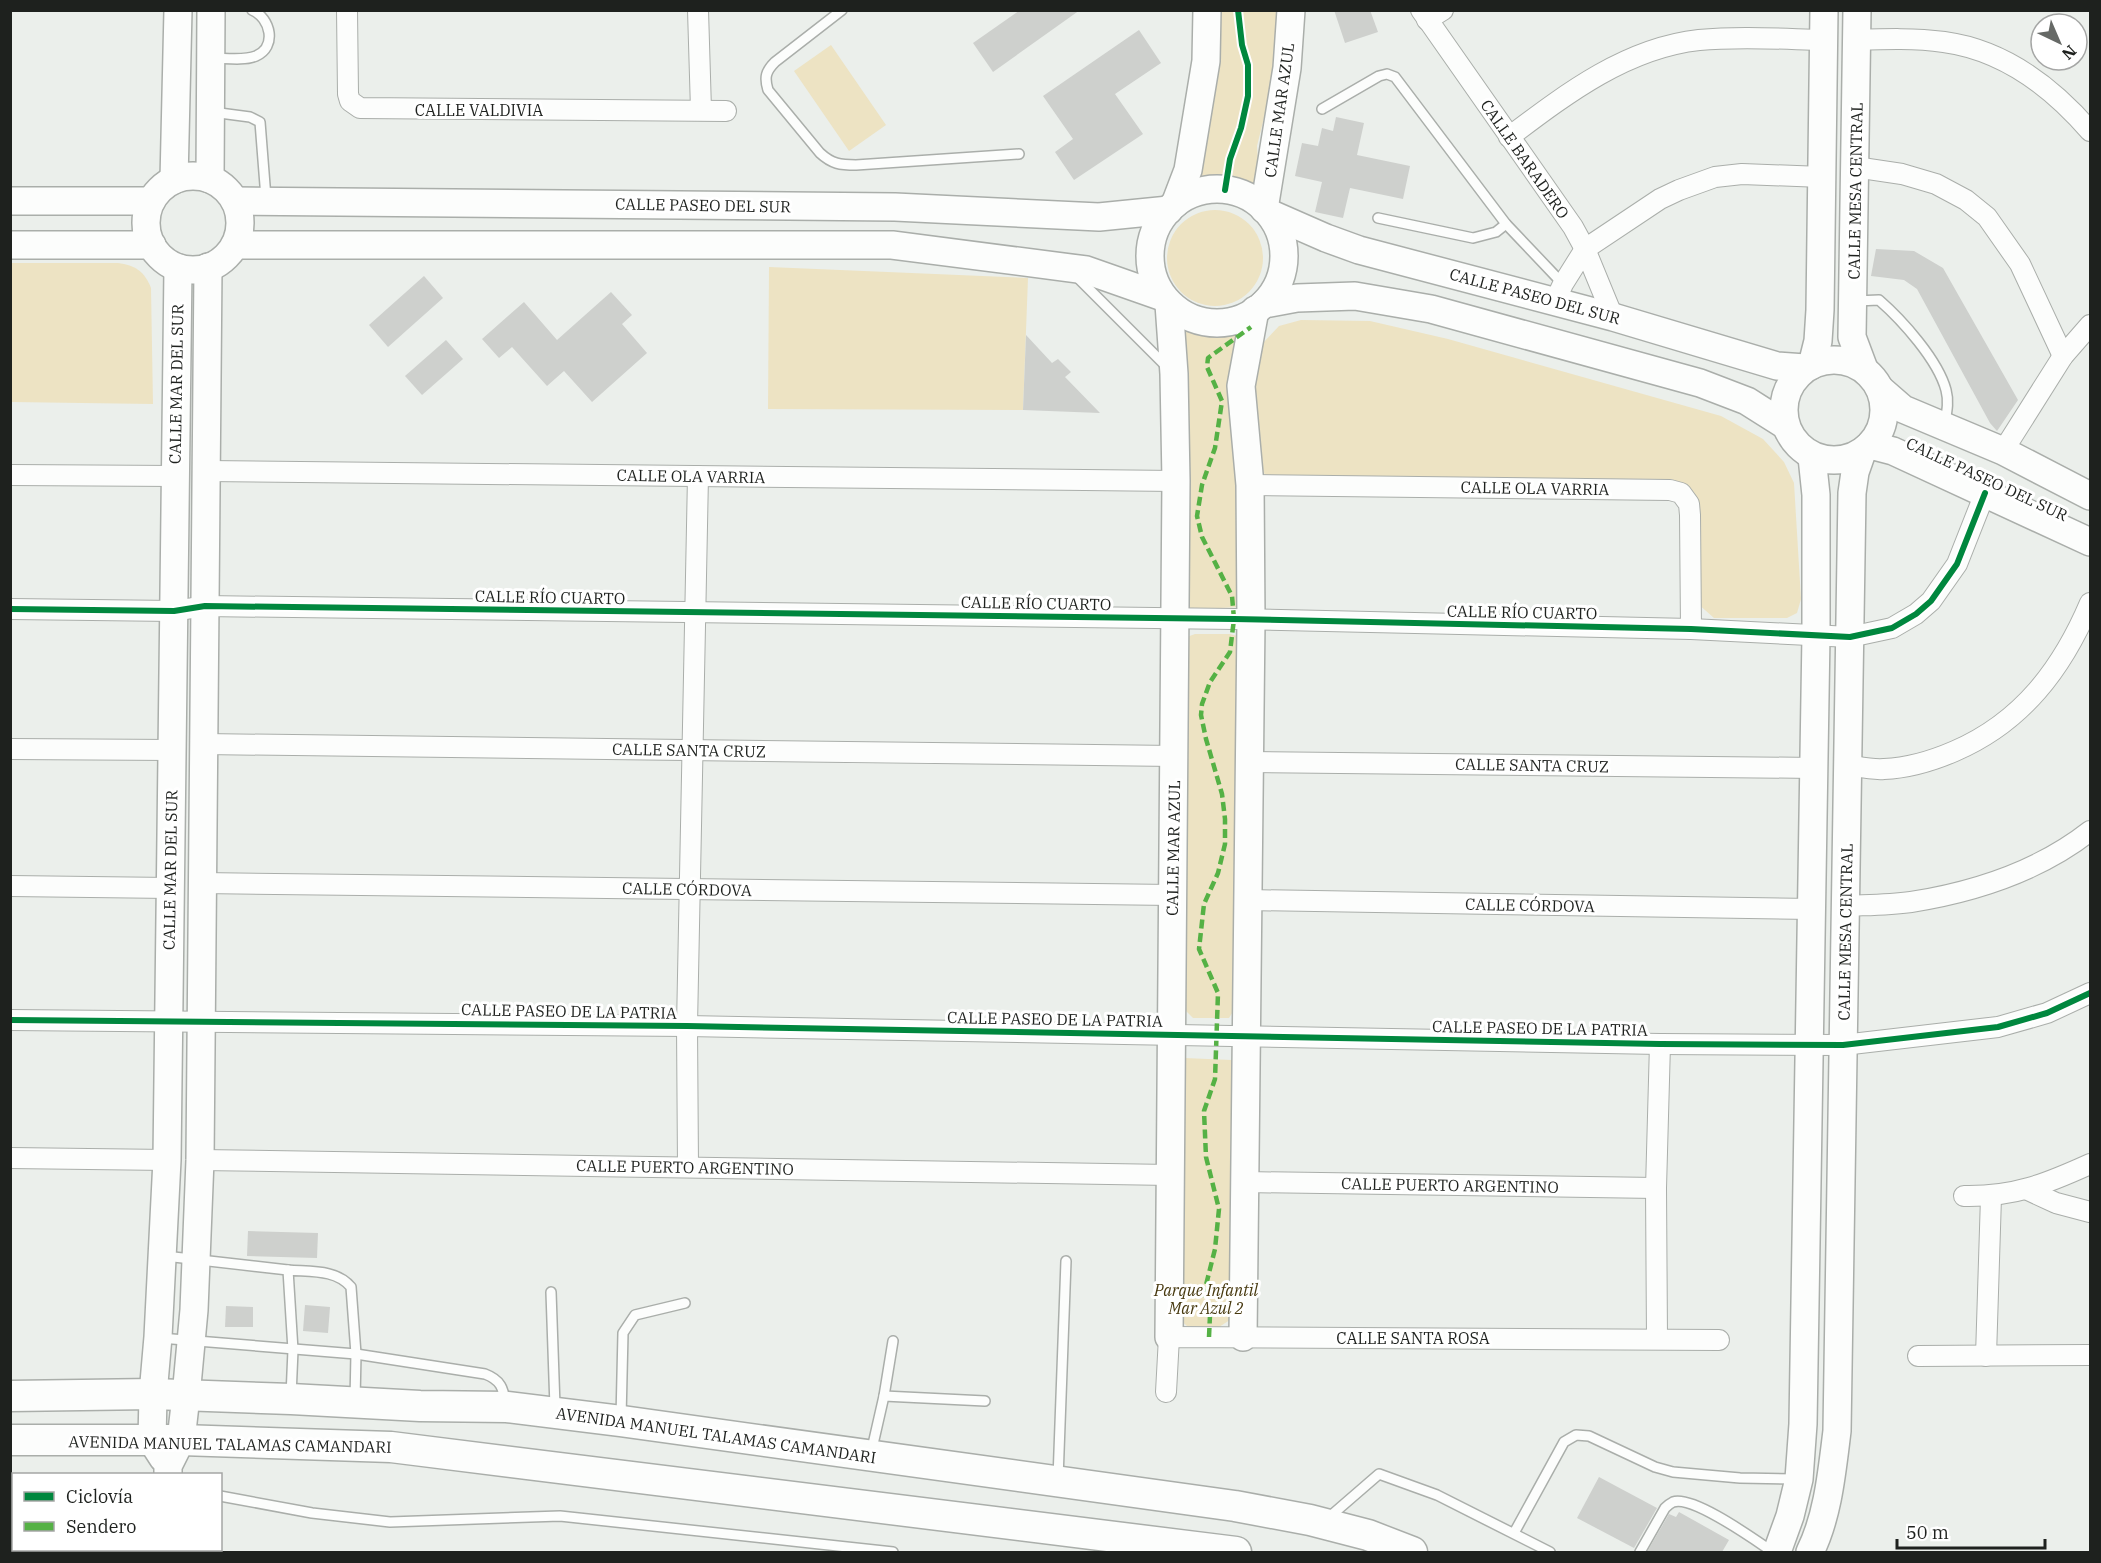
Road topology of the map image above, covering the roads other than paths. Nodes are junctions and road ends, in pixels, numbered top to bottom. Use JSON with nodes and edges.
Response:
{"nodes":[{"id":1,"x":178,"y":10,"type":"edge"},
{"id":2,"x":212,"y":10,"type":"edge"},
{"id":3,"x":252,"y":10,"type":"edge"},
{"id":4,"x":347,"y":10,"type":"edge"},
{"id":5,"x":698,"y":10,"type":"edge"},
{"id":6,"x":842,"y":10,"type":"edge"},
{"id":7,"x":1207,"y":10,"type":"edge"},
{"id":8,"x":1291,"y":10,"type":"edge"},
{"id":9,"x":1824,"y":10,"type":"edge"},
{"id":10,"x":1857,"y":10,"type":"edge"},
{"id":11,"x":1430,"y":14,"type":"edge"},
{"id":12,"x":1857,"y":39,"type":"junction"},
{"id":13,"x":1823,"y":40,"type":"junction"},
{"id":14,"x":211,"y":58,"type":"junction"},
{"id":15,"x":1322,"y":109,"type":"dead end"},
{"id":16,"x":701,"y":110,"type":"junction"},
{"id":17,"x":726,"y":111,"type":"dead end"},
{"id":18,"x":210,"y":112,"type":"junction"},
{"id":19,"x":2091,"y":131,"type":"edge"},
{"id":20,"x":1509,"y":137,"type":"junction"},
{"id":21,"x":1019,"y":154,"type":"dead end"},
{"id":22,"x":1855,"y":167,"type":"junction"},
{"id":23,"x":1822,"y":177,"type":"junction"},
{"id":24,"x":210,"y":178,"type":"junction"},
{"id":25,"x":174,"y":180,"type":"junction"},
{"id":26,"x":10,"y":201,"type":"edge"},
{"id":27,"x":151,"y":201,"type":"junction"},
{"id":28,"x":235,"y":201,"type":"junction"},
{"id":29,"x":266,"y":201,"type":"junction"},
{"id":30,"x":1172,"y":207,"type":"junction"},
{"id":31,"x":1267,"y":211,"type":"junction"},
{"id":32,"x":1378,"y":218,"type":"dead end"},
{"id":33,"x":1506,"y":224,"type":"junction"},
{"id":34,"x":10,"y":245,"type":"edge"},
{"id":35,"x":152,"y":245,"type":"junction"},
{"id":36,"x":235,"y":245,"type":"junction"},
{"id":37,"x":1585,"y":249,"type":"junction"},
{"id":38,"x":208,"y":267,"type":"junction"},
{"id":39,"x":1067,"y":267,"type":"junction"},
{"id":40,"x":178,"y":268,"type":"junction"},
{"id":41,"x":1559,"y":292,"type":"junction"},
{"id":42,"x":1166,"y":300,"type":"junction"},
{"id":43,"x":1853,"y":301,"type":"junction"},
{"id":44,"x":1260,"y":307,"type":"junction"},
{"id":45,"x":1613,"y":317,"type":"junction"},
{"id":46,"x":2091,"y":325,"type":"edge"},
{"id":47,"x":2063,"y":357,"type":"junction"},
{"id":48,"x":1809,"y":366,"type":"junction"},
{"id":49,"x":1174,"y":374,"type":"junction"},
{"id":50,"x":1872,"y":379,"type":"junction"},
{"id":51,"x":1785,"y":425,"type":"junction"},
{"id":52,"x":1944,"y":427,"type":"junction"},
{"id":53,"x":1866,"y":449,"type":"junction"},
{"id":54,"x":2003,"y":451,"type":"junction"},
{"id":55,"x":1812,"y":457,"type":"junction"},
{"id":56,"x":206,"y":471,"type":"junction"},
{"id":57,"x":10,"y":475,"type":"edge"},
{"id":58,"x":698,"y":476,"type":"junction"},
{"id":59,"x":175,"y":477,"type":"junction"},
{"id":60,"x":1176,"y":481,"type":"junction"},
{"id":61,"x":1250,"y":485,"type":"junction"},
{"id":62,"x":1985,"y":493,"type":"junction"},
{"id":63,"x":2091,"y":496,"type":"edge"},
{"id":64,"x":2091,"y":542,"type":"edge"},
{"id":65,"x":2091,"y":603,"type":"edge"},
{"id":66,"x":205,"y":606,"type":"junction"},
{"id":67,"x":10,"y":609,"type":"edge"},
{"id":68,"x":174,"y":610,"type":"junction"},
{"id":69,"x":695,"y":612,"type":"junction"},
{"id":70,"x":1175,"y":618,"type":"junction"},
{"id":71,"x":1251,"y":620,"type":"junction"},
{"id":72,"x":1691,"y":629,"type":"junction"},
{"id":73,"x":1816,"y":635,"type":"junction"},
{"id":74,"x":1850,"y":637,"type":"junction"},
{"id":75,"x":204,"y":744,"type":"junction"},
{"id":76,"x":10,"y":748,"type":"edge"},
{"id":77,"x":172,"y":750,"type":"junction"},
{"id":78,"x":692,"y":750,"type":"junction"},
{"id":79,"x":1174,"y":756,"type":"junction"},
{"id":80,"x":1250,"y":762,"type":"junction"},
{"id":81,"x":1848,"y":765,"type":"junction"},
{"id":82,"x":1814,"y":768,"type":"junction"},
{"id":83,"x":2091,"y":831,"type":"edge"},
{"id":84,"x":202,"y":883,"type":"junction"},
{"id":85,"x":10,"y":886,"type":"edge"},
{"id":86,"x":170,"y":888,"type":"junction"},
{"id":87,"x":689,"y":889,"type":"junction"},
{"id":88,"x":1172,"y":895,"type":"junction"},
{"id":89,"x":1248,"y":900,"type":"junction"},
{"id":90,"x":1845,"y":906,"type":"junction"},
{"id":91,"x":1812,"y":909,"type":"junction"},
{"id":92,"x":2091,"y":993,"type":"edge"},
{"id":93,"x":10,"y":1020,"type":"edge"},
{"id":94,"x":168,"y":1021,"type":"junction"},
{"id":95,"x":201,"y":1022,"type":"junction"},
{"id":96,"x":687,"y":1026,"type":"junction"},
{"id":97,"x":1171,"y":1035,"type":"junction"},
{"id":98,"x":1246,"y":1036,"type":"junction"},
{"id":99,"x":1660,"y":1044,"type":"junction"},
{"id":100,"x":1810,"y":1044,"type":"junction"},
{"id":101,"x":1843,"y":1045,"type":"junction"},
{"id":102,"x":10,"y":1158,"type":"edge"},
{"id":103,"x":167,"y":1160,"type":"junction"},
{"id":104,"x":200,"y":1160,"type":"junction"},
{"id":105,"x":2091,"y":1164,"type":"edge"},
{"id":106,"x":688,"y":1167,"type":"junction"},
{"id":107,"x":1170,"y":1175,"type":"junction"},
{"id":108,"x":1245,"y":1182,"type":"junction"},
{"id":109,"x":1656,"y":1188,"type":"junction"},
{"id":110,"x":2028,"y":1190,"type":"junction"},
{"id":111,"x":1964,"y":1196,"type":"dead end"},
{"id":112,"x":1991,"y":1197,"type":"junction"},
{"id":113,"x":2091,"y":1212,"type":"edge"},
{"id":114,"x":163,"y":1255,"type":"junction"},
{"id":115,"x":196,"y":1260,"type":"junction"},
{"id":116,"x":1066,"y":1261,"type":"dead end"},
{"id":117,"x":288,"y":1270,"type":"junction"},
{"id":118,"x":550,"y":1292,"type":"dead end"},
{"id":119,"x":685,"y":1303,"type":"dead end"},
{"id":120,"x":158,"y":1337,"type":"junction"},
{"id":121,"x":1169,"y":1337,"type":"junction"},
{"id":122,"x":1243,"y":1337,"type":"junction"},
{"id":123,"x":1657,"y":1339,"type":"junction"},
{"id":124,"x":1719,"y":1340,"type":"dead end"},
{"id":125,"x":191,"y":1341,"type":"junction"},
{"id":126,"x":893,"y":1341,"type":"dead end"},
{"id":127,"x":293,"y":1350,"type":"junction"},
{"id":128,"x":356,"y":1354,"type":"junction"},
{"id":129,"x":2091,"y":1355,"type":"edge"},
{"id":130,"x":1918,"y":1356,"type":"dead end"},
{"id":131,"x":1986,"y":1356,"type":"junction"},
{"id":132,"x":1166,"y":1392,"type":"dead end"},
{"id":133,"x":153,"y":1394,"type":"junction"},
{"id":134,"x":10,"y":1396,"type":"edge"},
{"id":135,"x":186,"y":1396,"type":"junction"},
{"id":136,"x":884,"y":1396,"type":"junction"},
{"id":137,"x":291,"y":1399,"type":"junction"},
{"id":138,"x":985,"y":1401,"type":"dead end"},
{"id":139,"x":355,"y":1402,"type":"junction"},
{"id":140,"x":507,"y":1407,"type":"junction"},
{"id":141,"x":555,"y":1413,"type":"junction"},
{"id":142,"x":621,"y":1421,"type":"junction"},
{"id":143,"x":10,"y":1440,"type":"edge"},
{"id":144,"x":167,"y":1455,"type":"edge"},
{"id":145,"x":871,"y":1455,"type":"junction"},
{"id":146,"x":1799,"y":1479,"type":"junction"},
{"id":147,"x":1058,"y":1481,"type":"junction"},
{"id":148,"x":1829,"y":1485,"type":"junction"},
{"id":149,"x":222,"y":1496,"type":"edge"},
{"id":150,"x":1323,"y":1523,"type":"junction"},
{"id":151,"x":1514,"y":1533,"type":"junction"},
{"id":152,"x":893,"y":1552,"type":"edge"},
{"id":153,"x":1236,"y":1552,"type":"edge"},
{"id":154,"x":1412,"y":1552,"type":"edge"},
{"id":155,"x":1550,"y":1552,"type":"edge"},
{"id":156,"x":1640,"y":1552,"type":"edge"},
{"id":157,"x":1775,"y":1552,"type":"edge"},
{"id":158,"x":1810,"y":1552,"type":"edge"}],
"edges":[{"from":1,"to":25,"type":"main road"},
{"from":2,"to":14,"type":"main road"},
{"from":3,"to":14,"type":"lane"},
{"from":4,"to":16,"type":"street","name":"CALLE VALDIVIA"},
{"from":5,"to":16,"type":"street"},
{"from":6,"to":21,"type":"lane"},
{"from":7,"to":30,"type":"main road"},
{"from":8,"to":31,"type":"main road","name":"CALLE MAR AZUL"},
{"from":9,"to":13,"type":"main road","name":"CALLE MESA CENTRAL"},
{"from":10,"to":12,"type":"main road","name":"CALLE MESA CENTRAL"},
{"from":11,"to":20,"type":"street","name":"CALLE BARADERO"},
{"from":12,"to":19,"type":"street"},
{"from":12,"to":22,"type":"main road","name":"CALLE MESA CENTRAL"},
{"from":13,"to":20,"type":"street"},
{"from":13,"to":23,"type":"main road","name":"CALLE MESA CENTRAL"},
{"from":14,"to":18,"type":"main road"},
{"from":15,"to":33,"type":"lane"},
{"from":16,"to":17,"type":"street","name":"CALLE VALDIVIA"},
{"from":18,"to":24,"type":"main road"},
{"from":18,"to":29,"type":"lane"},
{"from":20,"to":37,"type":"street","name":"CALLE BARADERO"},
{"from":22,"to":43,"type":"main road","name":"CALLE MESA CENTRAL"},
{"from":22,"to":47,"type":"street"},
{"from":23,"to":37,"type":"street"},
{"from":23,"to":48,"type":"main road","name":"CALLE MESA CENTRAL"},
{"from":24,"to":25,"type":"main road"},
{"from":24,"to":28,"type":"main road"},
{"from":25,"to":27,"type":"main road"},
{"from":26,"to":27,"type":"main road"},
{"from":27,"to":35,"type":"main road"},
{"from":28,"to":29,"type":"main road","name":"CALLE PASEO DEL SUR"},
{"from":28,"to":36,"type":"main road"},
{"from":29,"to":30,"type":"main road","name":"CALLE PASEO DEL SUR"},
{"from":30,"to":31,"type":"main road"},
{"from":30,"to":42,"type":"main road"},
{"from":31,"to":41,"type":"main road","name":"CALLE PASEO DEL SUR"},
{"from":31,"to":44,"type":"main road"},
{"from":32,"to":33,"type":"lane"},
{"from":33,"to":41,"type":"lane"},
{"from":34,"to":35,"type":"main road"},
{"from":35,"to":40,"type":"main road"},
{"from":36,"to":38,"type":"main road"},
{"from":36,"to":39,"type":"main road"},
{"from":37,"to":41,"type":"street"},
{"from":37,"to":45,"type":"street","name":"CALLE BARADERO"},
{"from":38,"to":40,"type":"main road"},
{"from":38,"to":56,"type":"main road","name":"CALLE MAR DEL SUR"},
{"from":39,"to":42,"type":"main road"},
{"from":39,"to":49,"type":"lane"},
{"from":40,"to":59,"type":"main road","name":"CALLE MAR DEL SUR"},
{"from":41,"to":45,"type":"main road","name":"CALLE PASEO DEL SUR"},
{"from":42,"to":44,"type":"main road"},
{"from":42,"to":49,"type":"main road","name":"CALLE MAR AZUL"},
{"from":43,"to":50,"type":"main road","name":"CALLE MESA CENTRAL"},
{"from":43,"to":52,"type":"lane"},
{"from":44,"to":51,"type":"main road"},
{"from":44,"to":61,"type":"main road"},
{"from":45,"to":48,"type":"main road","name":"CALLE PASEO DEL SUR"},
{"from":46,"to":47,"type":"street"},
{"from":47,"to":54,"type":"street"},
{"from":48,"to":50,"type":"main road"},
{"from":48,"to":51,"type":"main road"},
{"from":49,"to":60,"type":"main road","name":"CALLE MAR AZUL"},
{"from":50,"to":52,"type":"main road","name":"CALLE PASEO DEL SUR"},
{"from":50,"to":53,"type":"main road"},
{"from":51,"to":55,"type":"main road"},
{"from":52,"to":54,"type":"main road","name":"CALLE PASEO DEL SUR"},
{"from":53,"to":55,"type":"main road"},
{"from":53,"to":62,"type":"main road","name":"CALLE PASEO DEL SUR"},
{"from":53,"to":74,"type":"main road","name":"CALLE MESA CENTRAL"},
{"from":54,"to":63,"type":"main road","name":"CALLE PASEO DEL SUR"},
{"from":55,"to":73,"type":"main road","name":"CALLE MESA CENTRAL"},
{"from":56,"to":58,"type":"street","name":"CALLE OLA VARRIA"},
{"from":56,"to":66,"type":"main road","name":"CALLE MAR DEL SUR"},
{"from":57,"to":59,"type":"street"},
{"from":58,"to":60,"type":"street","name":"CALLE OLA VARRIA"},
{"from":58,"to":69,"type":"street"},
{"from":59,"to":68,"type":"main road","name":"CALLE MAR DEL SUR"},
{"from":60,"to":70,"type":"main road","name":"CALLE MAR AZUL"},
{"from":61,"to":71,"type":"main road"},
{"from":61,"to":72,"type":"street","name":"CALLE OLA VARRIA"},
{"from":62,"to":64,"type":"main road","name":"CALLE PASEO DEL SUR"},
{"from":62,"to":74,"type":"street","name":"CALLE RÍO CUARTO"},
{"from":65,"to":81,"type":"street"},
{"from":66,"to":68,"type":"street","name":"CALLE RÍO CUARTO"},
{"from":66,"to":69,"type":"street","name":"CALLE RÍO CUARTO"},
{"from":66,"to":75,"type":"main road","name":"CALLE MAR DEL SUR"},
{"from":67,"to":68,"type":"street","name":"CALLE RÍO CUARTO"},
{"from":68,"to":77,"type":"main road","name":"CALLE MAR DEL SUR"},
{"from":69,"to":70,"type":"street","name":"CALLE RÍO CUARTO"},
{"from":69,"to":78,"type":"street"},
{"from":70,"to":71,"type":"street","name":"CALLE RÍO CUARTO"},
{"from":70,"to":79,"type":"main road","name":"CALLE MAR AZUL"},
{"from":71,"to":72,"type":"street","name":"CALLE RÍO CUARTO"},
{"from":71,"to":80,"type":"main road"},
{"from":72,"to":73,"type":"street","name":"CALLE RÍO CUARTO"},
{"from":73,"to":74,"type":"street","name":"CALLE RÍO CUARTO"},
{"from":73,"to":82,"type":"main road","name":"CALLE MESA CENTRAL"},
{"from":74,"to":81,"type":"main road","name":"CALLE MESA CENTRAL"},
{"from":75,"to":78,"type":"street","name":"CALLE SANTA CRUZ"},
{"from":75,"to":84,"type":"main road","name":"CALLE MAR DEL SUR"},
{"from":76,"to":77,"type":"street"},
{"from":77,"to":86,"type":"main road","name":"CALLE MAR DEL SUR"},
{"from":78,"to":79,"type":"street","name":"CALLE SANTA CRUZ"},
{"from":78,"to":87,"type":"street"},
{"from":79,"to":88,"type":"main road","name":"CALLE MAR AZUL"},
{"from":80,"to":82,"type":"street","name":"CALLE SANTA CRUZ"},
{"from":80,"to":89,"type":"main road"},
{"from":81,"to":90,"type":"main road","name":"CALLE MESA CENTRAL"},
{"from":82,"to":91,"type":"main road","name":"CALLE MESA CENTRAL"},
{"from":83,"to":90,"type":"street"},
{"from":84,"to":87,"type":"street","name":"CALLE CÓRDOVA"},
{"from":84,"to":95,"type":"main road","name":"CALLE MAR DEL SUR"},
{"from":85,"to":86,"type":"street"},
{"from":86,"to":94,"type":"main road","name":"CALLE MAR DEL SUR"},
{"from":87,"to":88,"type":"street","name":"CALLE CÓRDOVA"},
{"from":87,"to":96,"type":"street"},
{"from":88,"to":97,"type":"main road","name":"CALLE MAR AZUL"},
{"from":89,"to":91,"type":"street","name":"CALLE CÓRDOVA"},
{"from":89,"to":98,"type":"main road"},
{"from":90,"to":101,"type":"main road","name":"CALLE MESA CENTRAL"},
{"from":91,"to":100,"type":"main road","name":"CALLE MESA CENTRAL"},
{"from":92,"to":101,"type":"street","name":"CALLE PASEO DE LA PATRIA"},
{"from":93,"to":94,"type":"street","name":"CALLE PASEO DE LA PATRIA"},
{"from":94,"to":95,"type":"street","name":"CALLE PASEO DE LA PATRIA"},
{"from":94,"to":103,"type":"main road","name":"CALLE MAR DEL SUR"},
{"from":95,"to":96,"type":"street","name":"CALLE PASEO DE LA PATRIA"},
{"from":95,"to":104,"type":"main road","name":"CALLE MAR DEL SUR"},
{"from":96,"to":97,"type":"street","name":"CALLE PASEO DE LA PATRIA"},
{"from":96,"to":106,"type":"street"},
{"from":97,"to":98,"type":"street","name":"CALLE PASEO DE LA PATRIA"},
{"from":97,"to":107,"type":"main road","name":"CALLE MAR AZUL"},
{"from":98,"to":99,"type":"street","name":"CALLE PASEO DE LA PATRIA"},
{"from":98,"to":108,"type":"main road"},
{"from":99,"to":100,"type":"street","name":"CALLE PASEO DE LA PATRIA"},
{"from":99,"to":109,"type":"street"},
{"from":100,"to":101,"type":"street","name":"CALLE PASEO DE LA PATRIA"},
{"from":100,"to":146,"type":"main road","name":"CALLE MESA CENTRAL"},
{"from":101,"to":148,"type":"main road","name":"CALLE MESA CENTRAL"},
{"from":102,"to":103,"type":"street"},
{"from":103,"to":114,"type":"main road","name":"CALLE MAR DEL SUR"},
{"from":104,"to":106,"type":"street","name":"CALLE PUERTO ARGENTINO"},
{"from":104,"to":115,"type":"main road","name":"CALLE MAR DEL SUR"},
{"from":105,"to":110,"type":"street"},
{"from":106,"to":107,"type":"street","name":"CALLE PUERTO ARGENTINO"},
{"from":107,"to":121,"type":"main road","name":"CALLE MAR AZUL"},
{"from":108,"to":109,"type":"street","name":"CALLE PUERTO ARGENTINO"},
{"from":108,"to":122,"type":"main road"},
{"from":109,"to":123,"type":"street"},
{"from":110,"to":112,"type":"street"},
{"from":110,"to":113,"type":"street"},
{"from":111,"to":112,"type":"street"},
{"from":112,"to":131,"type":"street"},
{"from":114,"to":115,"type":"lane"},
{"from":114,"to":120,"type":"main road","name":"CALLE MAR DEL SUR"},
{"from":115,"to":117,"type":"lane"},
{"from":115,"to":125,"type":"main road","name":"CALLE MAR DEL SUR"},
{"from":116,"to":147,"type":"lane"},
{"from":117,"to":127,"type":"lane"},
{"from":117,"to":128,"type":"lane"},
{"from":118,"to":141,"type":"lane"},
{"from":119,"to":142,"type":"lane"},
{"from":120,"to":125,"type":"lane"},
{"from":120,"to":133,"type":"main road","name":"CALLE MAR DEL SUR"},
{"from":121,"to":122,"type":"street","name":"CALLE SANTA ROSA"},
{"from":121,"to":132,"type":"street","name":"CALLE MAR AZUL"},
{"from":122,"to":123,"type":"street","name":"CALLE SANTA ROSA"},
{"from":123,"to":124,"type":"street","name":"CALLE SANTA ROSA"},
{"from":125,"to":127,"type":"lane"},
{"from":125,"to":135,"type":"main road","name":"CALLE MAR DEL SUR"},
{"from":126,"to":136,"type":"lane"},
{"from":127,"to":128,"type":"lane"},
{"from":127,"to":137,"type":"lane"},
{"from":128,"to":139,"type":"lane"},
{"from":128,"to":140,"type":"lane"},
{"from":129,"to":131,"type":"street"},
{"from":130,"to":131,"type":"street"},
{"from":133,"to":134,"type":"main road","name":"AVENIDA MANUEL TALAMAS CAMANDARI"},
{"from":133,"to":135,"type":"main road","name":"AVENIDA MANUEL TALAMAS CAMANDARI"},
{"from":133,"to":144,"type":"main road","name":"CALLE MAR DEL SUR"},
{"from":135,"to":137,"type":"main road","name":"AVENIDA MANUEL TALAMAS CAMANDARI"},
{"from":135,"to":144,"type":"main road","name":"CALLE MAR DEL SUR"},
{"from":136,"to":138,"type":"lane"},
{"from":136,"to":145,"type":"lane"},
{"from":137,"to":139,"type":"main road","name":"AVENIDA MANUEL TALAMAS CAMANDARI"},
{"from":139,"to":140,"type":"main road","name":"AVENIDA MANUEL TALAMAS CAMANDARI"},
{"from":140,"to":141,"type":"main road","name":"AVENIDA MANUEL TALAMAS CAMANDARI"},
{"from":141,"to":142,"type":"main road","name":"AVENIDA MANUEL TALAMAS CAMANDARI"},
{"from":142,"to":145,"type":"main road","name":"AVENIDA MANUEL TALAMAS CAMANDARI"},
{"from":143,"to":144,"type":"main road","name":"AVENIDA MANUEL TALAMAS CAMANDARI"},
{"from":144,"to":153,"type":"main road","name":"AVENIDA MANUEL TALAMAS CAMANDARI"},
{"from":145,"to":147,"type":"main road","name":"AVENIDA MANUEL TALAMAS CAMANDARI"},
{"from":146,"to":148,"type":"main road"},
{"from":146,"to":151,"type":"lane"},
{"from":146,"to":157,"type":"main road","name":"CALLE MESA CENTRAL"},
{"from":147,"to":150,"type":"main road","name":"AVENIDA MANUEL TALAMAS CAMANDARI"},
{"from":148,"to":158,"type":"main road","name":"CALLE MESA CENTRAL"},
{"from":149,"to":152,"type":"lane"},
{"from":150,"to":151,"type":"lane"},
{"from":150,"to":154,"type":"main road","name":"AVENIDA MANUEL TALAMAS CAMANDARI"},
{"from":151,"to":155,"type":"lane"},
{"from":156,"to":157,"type":"lane"}]}
